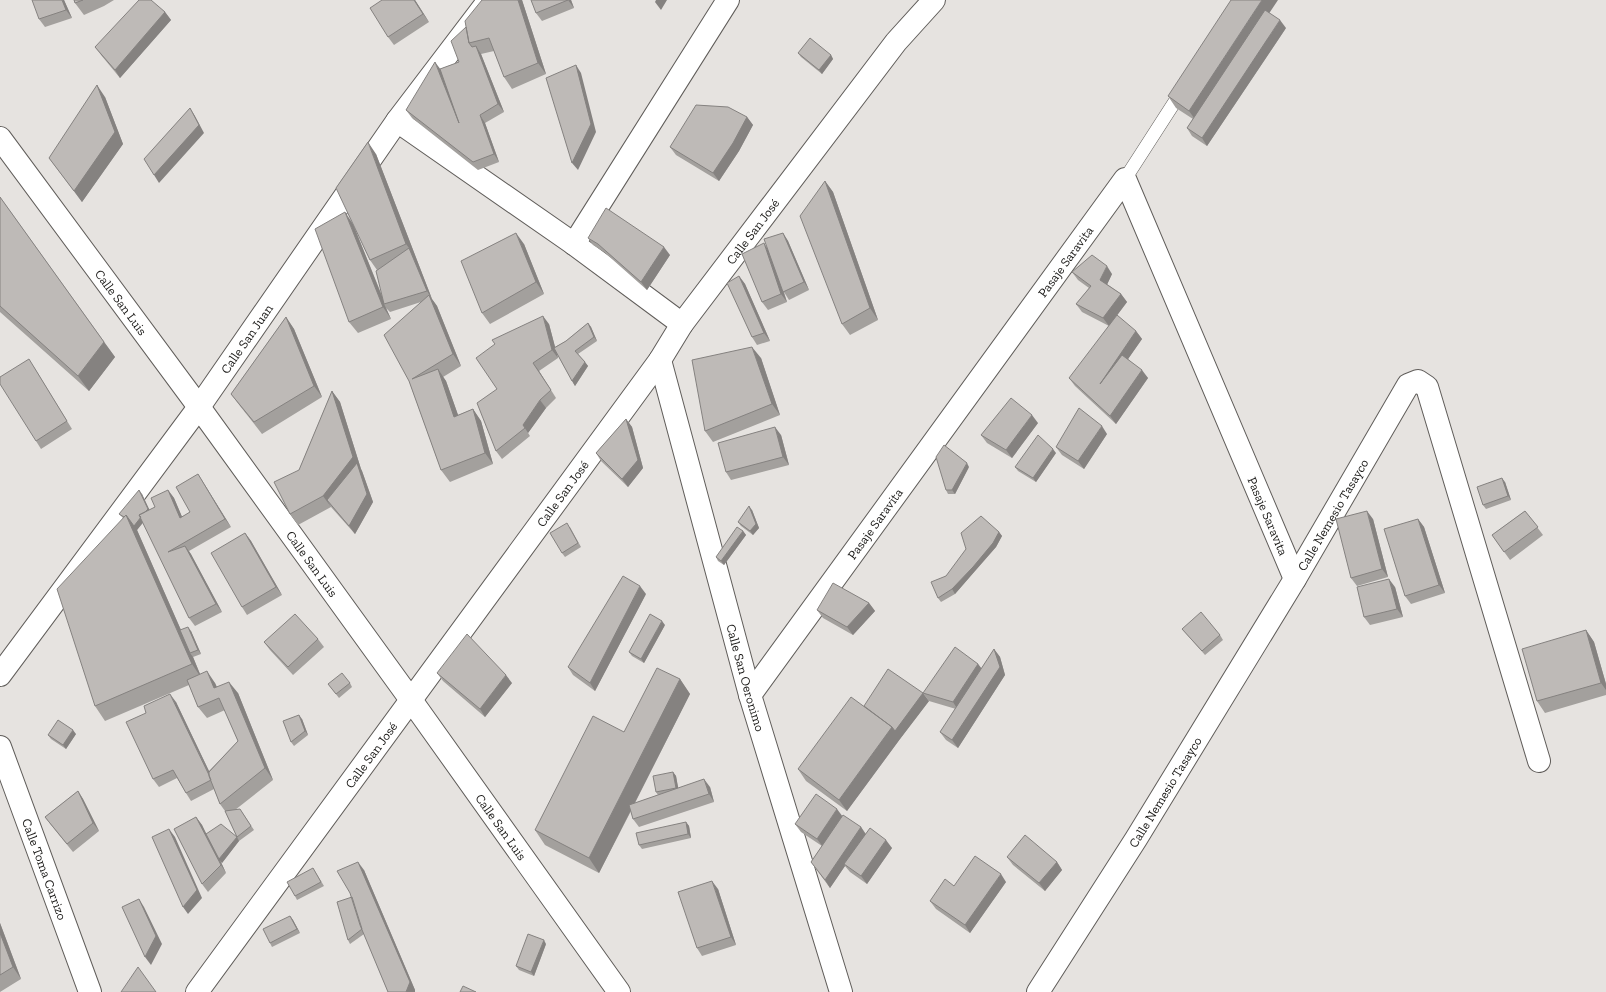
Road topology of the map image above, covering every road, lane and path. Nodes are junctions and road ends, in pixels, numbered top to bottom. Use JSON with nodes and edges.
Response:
{"nodes":[{"id":1,"x":488,"y":0,"type":"edge"},
{"id":2,"x":728,"y":0,"type":"edge"},
{"id":3,"x":934,"y":0,"type":"edge"},
{"id":4,"x":1189,"y":80,"type":"edge"},
{"id":5,"x":398,"y":121,"type":"junction"},
{"id":6,"x":0,"y":138,"type":"edge"},
{"id":7,"x":1125,"y":179,"type":"junction"},
{"id":8,"x":574,"y":244,"type":"junction"},
{"id":9,"x":682,"y":324,"type":"junction"},
{"id":10,"x":660,"y":360,"type":"junction"},
{"id":11,"x":199,"y":407,"type":"junction"},
{"id":12,"x":1295,"y":579,"type":"junction"},
{"id":13,"x":0,"y":675,"type":"edge"},
{"id":14,"x":750,"y":695,"type":"junction"},
{"id":15,"x":411,"y":700,"type":"junction"},
{"id":16,"x":0,"y":747,"type":"edge"},
{"id":17,"x":1539,"y":761,"type":"dead end"},
{"id":18,"x":90,"y":992,"type":"edge"},
{"id":19,"x":197,"y":992,"type":"edge"},
{"id":20,"x":619,"y":992,"type":"edge"},
{"id":21,"x":840,"y":992,"type":"edge"},
{"id":22,"x":1038,"y":992,"type":"edge"}],
"edges":[{"from":1,"to":5,"type":"street","name":"Calle San Juan"},
{"from":2,"to":8,"type":"street"},
{"from":3,"to":9,"type":"street","name":"Calle San José"},
{"from":4,"to":7,"type":"lane"},
{"from":5,"to":8,"type":"street"},
{"from":5,"to":11,"type":"street","name":"Calle San Juan"},
{"from":6,"to":11,"type":"street","name":"Calle San Luis"},
{"from":7,"to":12,"type":"street","name":"Pasaje Saravita"},
{"from":7,"to":14,"type":"street","name":"Pasaje Saravita"},
{"from":8,"to":9,"type":"street"},
{"from":9,"to":10,"type":"street","name":"Calle San José"},
{"from":10,"to":14,"type":"street","name":"Calle San Oeronimo"},
{"from":10,"to":15,"type":"street","name":"Calle San José"},
{"from":11,"to":13,"type":"street","name":"Calle San Juan"},
{"from":11,"to":15,"type":"street","name":"Calle San Luis"},
{"from":12,"to":17,"type":"street","name":"Calle Nemesio Tasayco"},
{"from":12,"to":22,"type":"street","name":"Calle Nemesio Tasayco"},
{"from":14,"to":21,"type":"street","name":"Calle San Oeronimo"},
{"from":15,"to":19,"type":"street","name":"Calle San José"},
{"from":15,"to":20,"type":"street","name":"Calle San Luis"},
{"from":16,"to":18,"type":"street","name":"Calle Toma Carrizo"}]}
